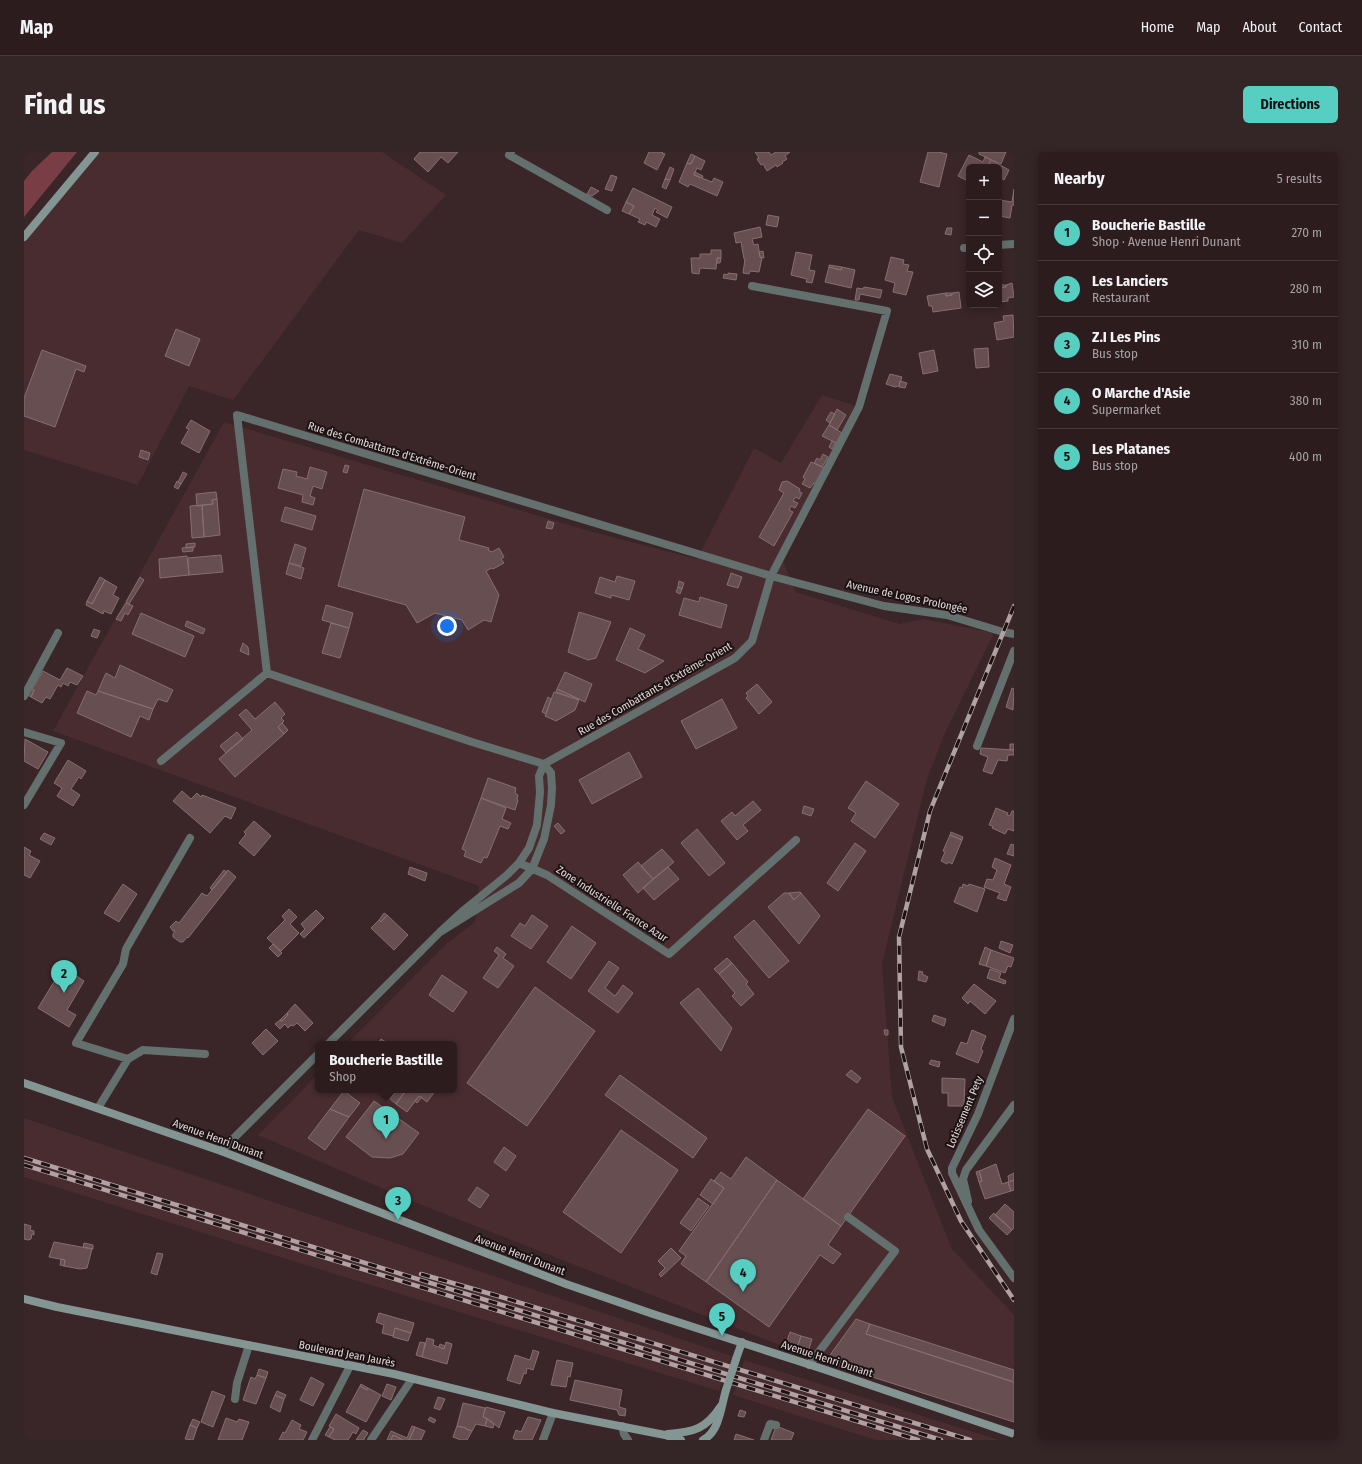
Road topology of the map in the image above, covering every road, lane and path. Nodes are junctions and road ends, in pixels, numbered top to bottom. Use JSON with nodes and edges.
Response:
{"nodes":[{"id":1,"x":95,"y":152,"type":"edge"},
{"id":2,"x":511,"y":152,"type":"edge"},
{"id":3,"x":608,"y":210,"type":"dead end"},
{"id":4,"x":24,"y":237,"type":"edge"},
{"id":5,"x":1014,"y":244,"type":"edge"},
{"id":6,"x":1002,"y":245,"type":"edge"},
{"id":7,"x":752,"y":286,"type":"dead end"},
{"id":8,"x":772,"y":576,"type":"junction"},
{"id":9,"x":58,"y":633,"type":"dead end"},
{"id":10,"x":1014,"y":634,"type":"edge"},
{"id":11,"x":1014,"y":651,"type":"edge"},
{"id":12,"x":267,"y":673,"type":"junction"},
{"id":13,"x":24,"y":696,"type":"edge"},
{"id":14,"x":24,"y":732,"type":"edge"},
{"id":15,"x":977,"y":746,"type":"dead end"},
{"id":16,"x":161,"y":761,"type":"dead end"},
{"id":17,"x":544,"y":764,"type":"junction"},
{"id":18,"x":24,"y":805,"type":"edge"},
{"id":19,"x":190,"y":838,"type":"dead end"},
{"id":20,"x":796,"y":840,"type":"dead end"},
{"id":21,"x":519,"y":863,"type":"junction"},
{"id":22,"x":532,"y":868,"type":"junction"},
{"id":23,"x":440,"y":932,"type":"junction"},
{"id":24,"x":1014,"y":1019,"type":"edge"},
{"id":25,"x":331,"y":1041,"type":"edge"},
{"id":26,"x":205,"y":1054,"type":"dead end"},
{"id":27,"x":315,"y":1057,"type":"edge"},
{"id":28,"x":128,"y":1059,"type":"junction"},
{"id":29,"x":24,"y":1083,"type":"edge"},
{"id":30,"x":1014,"y":1105,"type":"edge"},
{"id":31,"x":98,"y":1108,"type":"junction"},
{"id":32,"x":221,"y":1151,"type":"junction"},
{"id":33,"x":970,"y":1212,"type":"junction"},
{"id":34,"x":848,"y":1217,"type":"dead end"},
{"id":35,"x":1014,"y":1278,"type":"edge"},
{"id":36,"x":24,"y":1299,"type":"edge"},
{"id":37,"x":742,"y":1342,"type":"junction"},
{"id":38,"x":249,"y":1345,"type":"junction"},
{"id":39,"x":809,"y":1364,"type":"junction"},
{"id":40,"x":350,"y":1366,"type":"junction"},
{"id":41,"x":412,"y":1379,"type":"junction"},
{"id":42,"x":235,"y":1399,"type":"dead end"},
{"id":43,"x":721,"y":1406,"type":"junction"},
{"id":44,"x":553,"y":1413,"type":"junction"},
{"id":45,"x":776,"y":1425,"type":"dead end"},
{"id":46,"x":622,"y":1426,"type":"junction"},
{"id":47,"x":696,"y":1430,"type":"junction"},
{"id":48,"x":1014,"y":1434,"type":"edge"},
{"id":49,"x":665,"y":1437,"type":"edge"},
{"id":50,"x":312,"y":1440,"type":"edge"},
{"id":51,"x":371,"y":1440,"type":"edge"},
{"id":52,"x":543,"y":1440,"type":"edge"},
{"id":53,"x":628,"y":1440,"type":"edge"},
{"id":54,"x":681,"y":1440,"type":"edge"},
{"id":55,"x":700,"y":1440,"type":"edge"},
{"id":56,"x":703,"y":1440,"type":"edge"},
{"id":57,"x":764,"y":1440,"type":"edge"}],
"edges":[{"from":1,"to":4,"type":"street"},
{"from":2,"to":3,"type":"street"},
{"from":5,"to":6,"type":"street"},
{"from":7,"to":8,"type":"street"},
{"from":8,"to":10,"type":"street","name":"Avenue de Logos Prolongée"},
{"from":8,"to":12,"type":"street","name":"Rue des Combattants d'Extrême-Orient"},
{"from":8,"to":17,"type":"street","name":"Rue des Combattants d'Extrême-Orient"},
{"from":9,"to":13,"type":"street"},
{"from":11,"to":15,"type":"street"},
{"from":12,"to":16,"type":"street"},
{"from":12,"to":17,"type":"street"},
{"from":14,"to":18,"type":"street"},
{"from":17,"to":21,"type":"street"},
{"from":17,"to":22,"type":"street"},
{"from":19,"to":28,"type":"street"},
{"from":20,"to":22,"type":"street","name":"Zone Industrielle France Azur"},
{"from":21,"to":22,"type":"street","name":"Zone Industrielle France Azur"},
{"from":21,"to":23,"type":"street"},
{"from":22,"to":23,"type":"street"},
{"from":23,"to":25,"type":"street"},
{"from":24,"to":33,"type":"street","name":"Lotissement Pety"},
{"from":26,"to":28,"type":"street"},
{"from":27,"to":32,"type":"street"},
{"from":28,"to":31,"type":"street"},
{"from":29,"to":31,"type":"street","name":"Avenue Henri Dunant"},
{"from":30,"to":33,"type":"street"},
{"from":31,"to":32,"type":"street","name":"Avenue Henri Dunant"},
{"from":32,"to":37,"type":"street","name":"Avenue Henri Dunant"},
{"from":33,"to":35,"type":"street"},
{"from":34,"to":39,"type":"street"},
{"from":36,"to":38,"type":"street","name":"Boulevard Jean Jaurès"},
{"from":37,"to":39,"type":"street","name":"Avenue Henri Dunant"},
{"from":37,"to":43,"type":"street","name":"Boulevard Jean Jaurès","bridge":true},
{"from":38,"to":40,"type":"street","name":"Boulevard Jean Jaurès"},
{"from":38,"to":42,"type":"street"},
{"from":39,"to":48,"type":"street","name":"Avenue Henri Dunant"},
{"from":40,"to":41,"type":"street","name":"Boulevard Jean Jaurès"},
{"from":40,"to":50,"type":"street"},
{"from":41,"to":44,"type":"street","name":"Boulevard Jean Jaurès"},
{"from":41,"to":51,"type":"street"},
{"from":43,"to":47,"type":"street","name":"Boulevard Jean Jaurès"},
{"from":43,"to":56,"type":"street","name":"Boulevard Jean Jaurès"},
{"from":44,"to":46,"type":"street","name":"Boulevard Jean Jaurès"},
{"from":44,"to":52,"type":"street"},
{"from":45,"to":57,"type":"street"},
{"from":46,"to":49,"type":"street","name":"Boulevard Jean Jaurès"},
{"from":46,"to":53,"type":"street"},
{"from":47,"to":49,"type":"street","name":"Boulevard Jean Jaurès"},
{"from":47,"to":55,"type":"street"},
{"from":49,"to":54,"type":"street","name":"Boulevard Jean Jaurès"}]}
